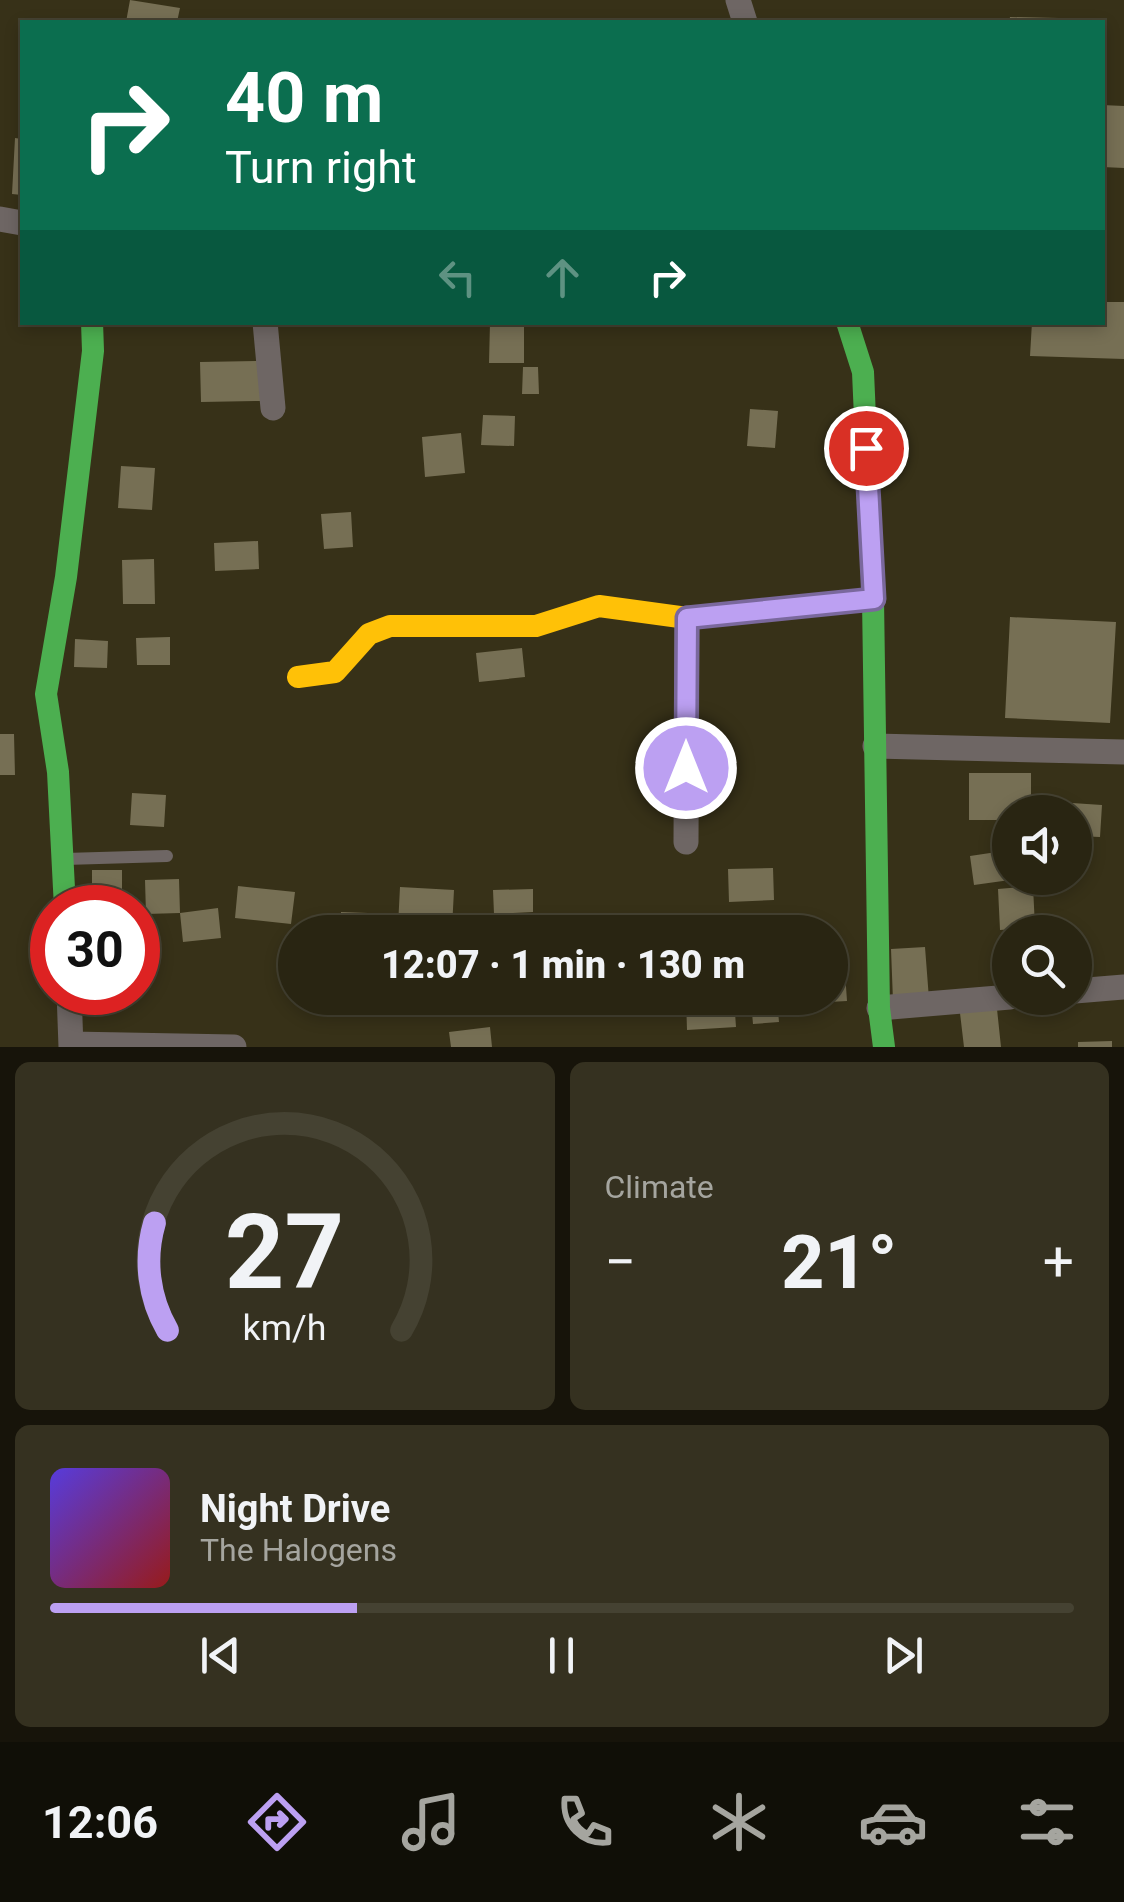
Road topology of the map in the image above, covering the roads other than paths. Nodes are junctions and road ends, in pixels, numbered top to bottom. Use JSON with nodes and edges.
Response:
{"nodes":[{"id":1,"x":92,"y":325,"type":"edge"},
{"id":2,"x":264,"y":325,"type":"edge"},
{"id":3,"x":847,"y":325,"type":"edge"},
{"id":4,"x":273,"y":408,"type":"dead end"},
{"id":5,"x":874,"y":599,"type":"junction"},
{"id":6,"x":687,"y":618,"type":"junction"},
{"id":7,"x":298,"y":678,"type":"dead end"},
{"id":8,"x":874,"y":746,"type":"junction"},
{"id":9,"x":1124,"y":752,"type":"edge"},
{"id":10,"x":686,"y":842,"type":"dead end"},
{"id":11,"x":167,"y":856,"type":"dead end"},
{"id":12,"x":63,"y":860,"type":"junction"},
{"id":13,"x":64,"y":885,"type":"edge"},
{"id":14,"x":1124,"y":987,"type":"edge"},
{"id":15,"x":1092,"y":990,"type":"edge"},
{"id":16,"x":992,"y":999,"type":"edge"},
{"id":17,"x":879,"y":1008,"type":"junction"},
{"id":18,"x":70,"y":1015,"type":"edge"},
{"id":19,"x":71,"y":1045,"type":"edge"},
{"id":20,"x":234,"y":1047,"type":"edge"},
{"id":21,"x":884,"y":1047,"type":"edge"}],
"edges":[{"from":1,"to":12,"type":"street"},
{"from":2,"to":4,"type":"street"},
{"from":3,"to":5,"type":"street"},
{"from":5,"to":6,"type":"street"},
{"from":5,"to":8,"type":"street"},
{"from":6,"to":7,"type":"street"},
{"from":6,"to":10,"type":"street"},
{"from":8,"to":9,"type":"street"},
{"from":8,"to":17,"type":"street"},
{"from":11,"to":12,"type":"lane"},
{"from":12,"to":13,"type":"street"},
{"from":14,"to":15,"type":"street"},
{"from":16,"to":17,"type":"street"},
{"from":17,"to":21,"type":"street"},
{"from":18,"to":19,"type":"street"},
{"from":19,"to":20,"type":"street"}]}
